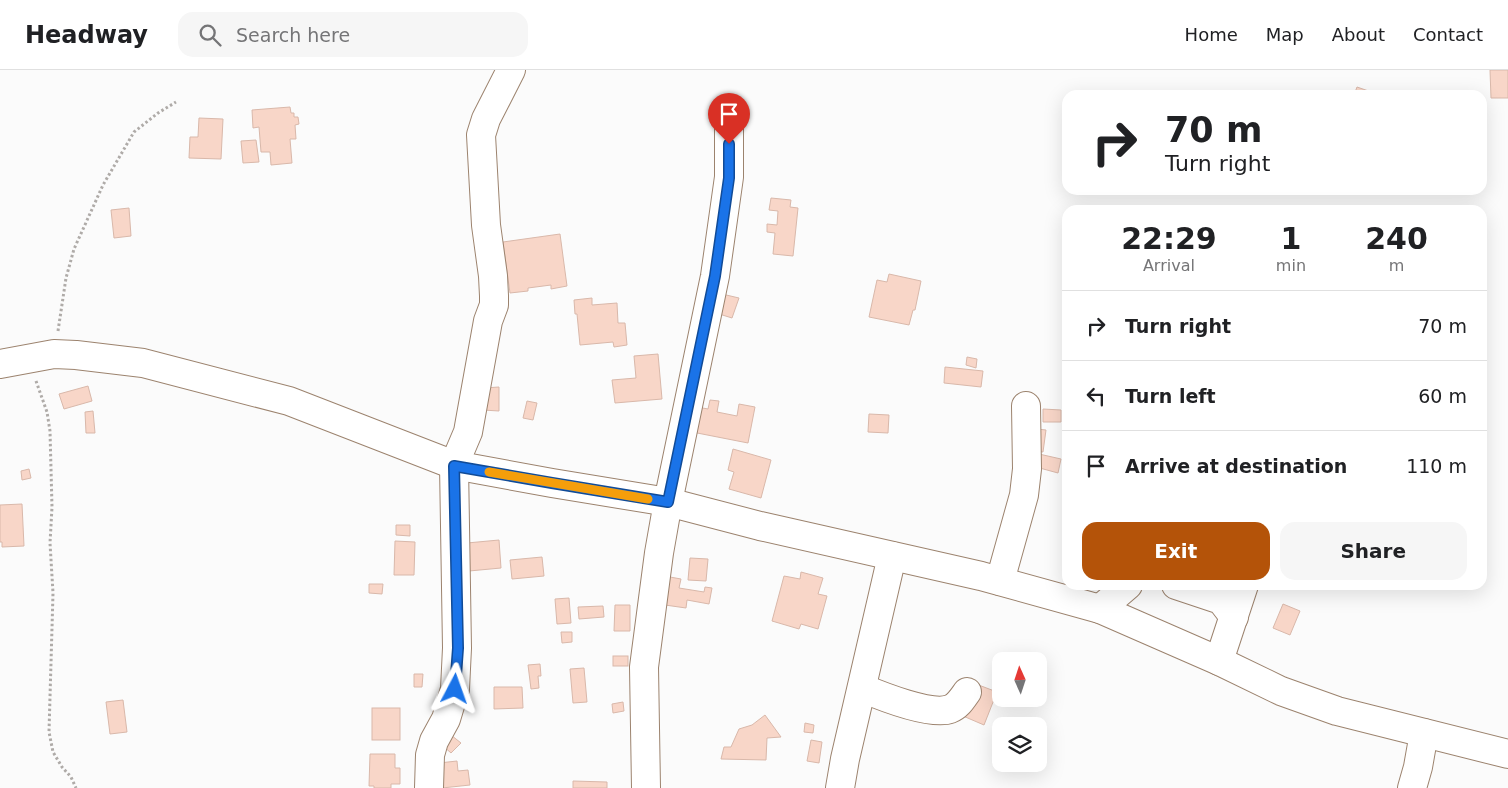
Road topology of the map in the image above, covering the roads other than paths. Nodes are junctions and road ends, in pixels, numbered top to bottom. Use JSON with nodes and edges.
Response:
{"nodes":[{"id":1,"x":511,"y":70,"type":"edge"},
{"id":2,"x":729,"y":128,"type":"dead end"},
{"id":3,"x":0,"y":364,"type":"edge"},
{"id":4,"x":1026,"y":406,"type":"dead end"},
{"id":5,"x":454,"y":466,"type":"junction"},
{"id":6,"x":668,"y":502,"type":"junction"},
{"id":7,"x":892,"y":556,"type":"junction"},
{"id":8,"x":1000,"y":582,"type":"junction"},
{"id":9,"x":1122,"y":590,"type":"edge"},
{"id":10,"x":1191,"y":590,"type":"edge"},
{"id":11,"x":1242,"y":590,"type":"edge"},
{"id":12,"x":1100,"y":609,"type":"junction"},
{"id":13,"x":1234,"y":617,"type":"junction"},
{"id":14,"x":1219,"y":661,"type":"junction"},
{"id":15,"x":862,"y":688,"type":"junction"},
{"id":16,"x":966,"y":692,"type":"dead end"},
{"id":17,"x":1424,"y":733,"type":"junction"},
{"id":18,"x":1508,"y":754,"type":"edge"},
{"id":19,"x":429,"y":788,"type":"edge"},
{"id":20,"x":646,"y":788,"type":"edge"},
{"id":21,"x":840,"y":788,"type":"edge"},
{"id":22,"x":1412,"y":788,"type":"edge"}],
"edges":[{"from":1,"to":5,"type":"street"},
{"from":2,"to":6,"type":"street"},
{"from":3,"to":5,"type":"street"},
{"from":4,"to":8,"type":"street"},
{"from":5,"to":6,"type":"street"},
{"from":5,"to":19,"type":"street"},
{"from":6,"to":7,"type":"street"},
{"from":6,"to":20,"type":"street"},
{"from":7,"to":8,"type":"street"},
{"from":7,"to":15,"type":"street"},
{"from":8,"to":12,"type":"street"},
{"from":9,"to":12,"type":"street"},
{"from":10,"to":13,"type":"street"},
{"from":11,"to":13,"type":"street"},
{"from":12,"to":14,"type":"street"},
{"from":13,"to":14,"type":"street"},
{"from":14,"to":17,"type":"street"},
{"from":15,"to":16,"type":"street"},
{"from":15,"to":21,"type":"street"},
{"from":17,"to":18,"type":"street"},
{"from":17,"to":22,"type":"street"}]}
